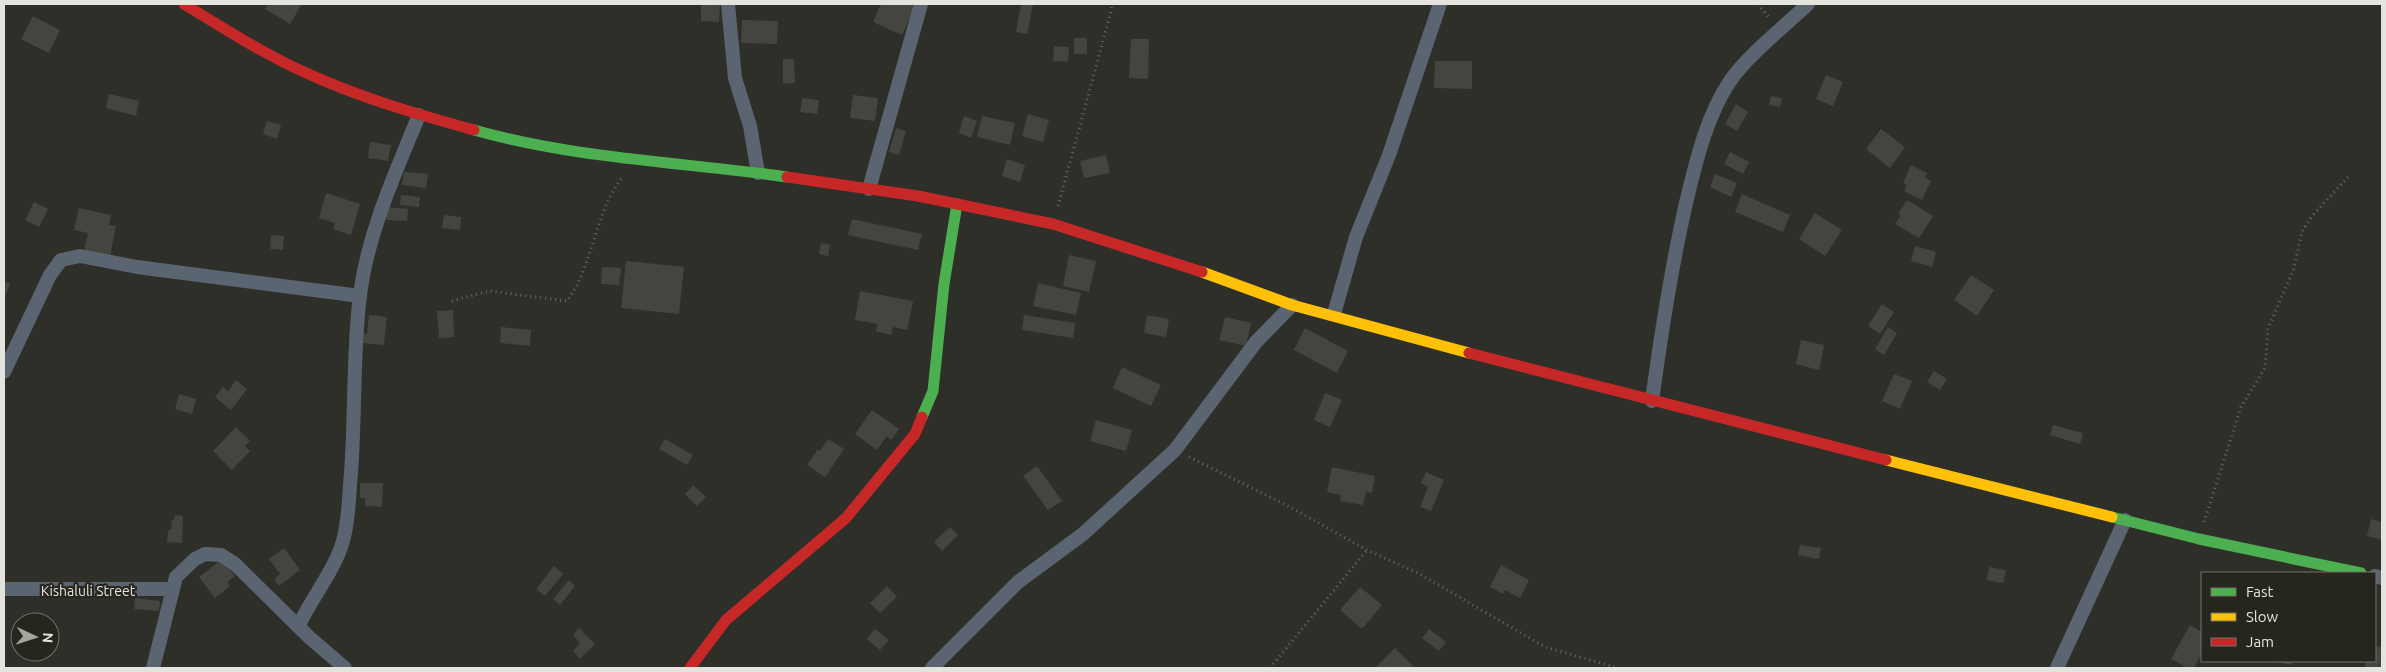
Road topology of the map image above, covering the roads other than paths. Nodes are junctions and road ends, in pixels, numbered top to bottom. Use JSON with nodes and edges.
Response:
{"nodes":[{"id":1,"x":184,"y":4,"type":"edge"},
{"id":2,"x":728,"y":4,"type":"edge"},
{"id":3,"x":920,"y":4,"type":"edge"},
{"id":4,"x":1440,"y":4,"type":"edge"},
{"id":5,"x":1808,"y":4,"type":"edge"},
{"id":6,"x":418,"y":116,"type":"junction"},
{"id":7,"x":758,"y":173,"type":"junction"},
{"id":8,"x":869,"y":189,"type":"junction"},
{"id":9,"x":957,"y":204,"type":"junction"},
{"id":10,"x":360,"y":296,"type":"junction"},
{"id":11,"x":1292,"y":305,"type":"junction"},
{"id":12,"x":1334,"y":314,"type":"junction"},
{"id":13,"x":4,"y":372,"type":"edge"},
{"id":14,"x":1652,"y":402,"type":"junction"},
{"id":15,"x":2125,"y":520,"type":"junction"},
{"id":16,"x":2355,"y":572,"type":"edge"},
{"id":17,"x":4,"y":589,"type":"edge"},
{"id":18,"x":172,"y":589,"type":"junction"},
{"id":19,"x":299,"y":625,"type":"junction"},
{"id":20,"x":153,"y":668,"type":"edge"},
{"id":21,"x":345,"y":668,"type":"edge"},
{"id":22,"x":690,"y":668,"type":"edge"},
{"id":23,"x":932,"y":668,"type":"edge"},
{"id":24,"x":2057,"y":668,"type":"edge"}],
"edges":[{"from":1,"to":6,"type":"street"},
{"from":2,"to":7,"type":"street"},
{"from":3,"to":8,"type":"street"},
{"from":4,"to":12,"type":"street"},
{"from":5,"to":14,"type":"street"},
{"from":6,"to":7,"type":"street"},
{"from":6,"to":10,"type":"street"},
{"from":7,"to":8,"type":"street"},
{"from":8,"to":9,"type":"street"},
{"from":9,"to":11,"type":"street"},
{"from":9,"to":22,"type":"street"},
{"from":10,"to":13,"type":"street"},
{"from":10,"to":19,"type":"street"},
{"from":11,"to":12,"type":"street"},
{"from":11,"to":23,"type":"street"},
{"from":12,"to":14,"type":"street"},
{"from":14,"to":15,"type":"street"},
{"from":15,"to":16,"type":"street"},
{"from":15,"to":24,"type":"street"},
{"from":17,"to":18,"type":"street","name":"Kishaluli Street"},
{"from":18,"to":19,"type":"street"},
{"from":18,"to":20,"type":"street"},
{"from":19,"to":21,"type":"street"}]}
